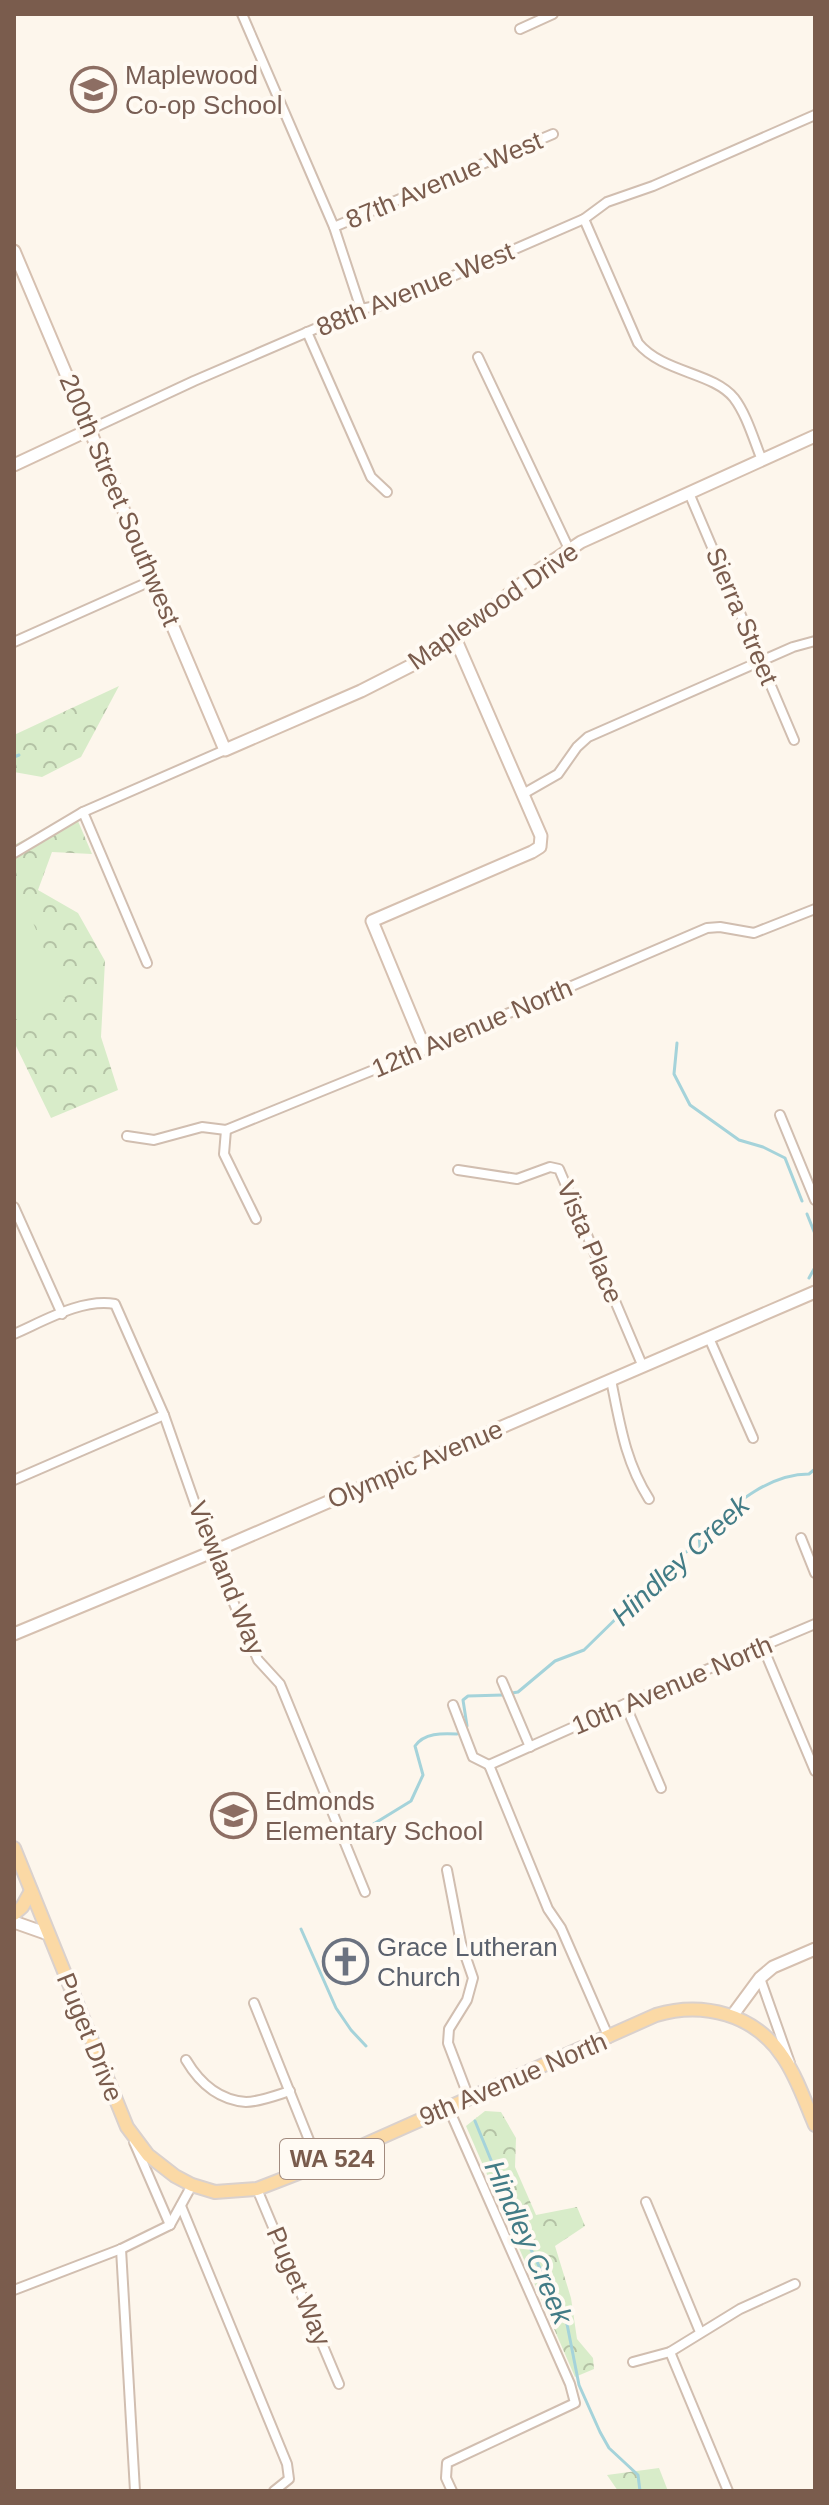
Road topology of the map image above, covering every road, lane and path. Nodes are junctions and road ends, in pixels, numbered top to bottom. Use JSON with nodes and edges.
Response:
{"nodes":[{"id":1,"x":242,"y":14,"type":"edge"},
{"id":2,"x":553,"y":14,"type":"edge"},
{"id":3,"x":520,"y":29,"type":"dead end"},
{"id":4,"x":815,"y":115,"type":"edge"},
{"id":5,"x":553,"y":134,"type":"dead end"},
{"id":6,"x":584,"y":219,"type":"junction"},
{"id":7,"x":334,"y":227,"type":"junction"},
{"id":8,"x":14,"y":251,"type":"edge"},
{"id":9,"x":361,"y":309,"type":"junction"},
{"id":10,"x":307,"y":332,"type":"junction"},
{"id":11,"x":478,"y":357,"type":"dead end"},
{"id":12,"x":91,"y":429,"type":"junction"},
{"id":13,"x":815,"y":436,"type":"edge"},
{"id":14,"x":762,"y":460,"type":"junction"},
{"id":15,"x":14,"y":465,"type":"edge"},
{"id":16,"x":387,"y":492,"type":"dead end"},
{"id":17,"x":689,"y":493,"type":"junction"},
{"id":18,"x":569,"y":549,"type":"junction"},
{"id":19,"x":153,"y":580,"type":"junction"},
{"id":20,"x":455,"y":638,"type":"junction"},
{"id":21,"x":815,"y":641,"type":"edge"},
{"id":22,"x":14,"y":642,"type":"edge"},
{"id":23,"x":761,"y":661,"type":"junction"},
{"id":24,"x":794,"y":740,"type":"dead end"},
{"id":25,"x":225,"y":750,"type":"junction"},
{"id":26,"x":523,"y":794,"type":"junction"},
{"id":27,"x":83,"y":812,"type":"junction"},
{"id":28,"x":14,"y":853,"type":"edge"},
{"id":29,"x":815,"y":909,"type":"edge"},
{"id":30,"x":147,"y":963,"type":"dead end"},
{"id":31,"x":425,"y":1049,"type":"junction"},
{"id":32,"x":780,"y":1115,"type":"dead end"},
{"id":33,"x":226,"y":1130,"type":"junction"},
{"id":34,"x":127,"y":1136,"type":"dead end"},
{"id":35,"x":458,"y":1170,"type":"dead end"},
{"id":36,"x":815,"y":1200,"type":"edge"},
{"id":37,"x":14,"y":1207,"type":"edge"},
{"id":38,"x":256,"y":1219,"type":"dead end"},
{"id":39,"x":815,"y":1292,"type":"edge"},
{"id":40,"x":62,"y":1314,"type":"junction"},
{"id":41,"x":14,"y":1334,"type":"edge"},
{"id":42,"x":709,"y":1338,"type":"junction"},
{"id":43,"x":643,"y":1367,"type":"junction"},
{"id":44,"x":611,"y":1380,"type":"junction"},
{"id":45,"x":164,"y":1415,"type":"junction"},
{"id":46,"x":753,"y":1438,"type":"dead end"},
{"id":47,"x":14,"y":1480,"type":"edge"},
{"id":48,"x":649,"y":1499,"type":"dead end"},
{"id":49,"x":801,"y":1538,"type":"dead end"},
{"id":50,"x":212,"y":1552,"type":"junction"},
{"id":51,"x":815,"y":1573,"type":"edge"},
{"id":52,"x":815,"y":1624,"type":"edge"},
{"id":53,"x":14,"y":1634,"type":"edge"},
{"id":54,"x":762,"y":1645,"type":"junction"},
{"id":55,"x":502,"y":1681,"type":"dead end"},
{"id":56,"x":625,"y":1704,"type":"junction"},
{"id":57,"x":453,"y":1705,"type":"dead end"},
{"id":58,"x":530,"y":1747,"type":"junction"},
{"id":59,"x":489,"y":1765,"type":"junction"},
{"id":60,"x":815,"y":1771,"type":"edge"},
{"id":61,"x":661,"y":1788,"type":"dead end"},
{"id":62,"x":14,"y":1848,"type":"edge"},
{"id":63,"x":447,"y":1870,"type":"dead end"},
{"id":64,"x":31,"y":1891,"type":"junction"},
{"id":65,"x":365,"y":1892,"type":"dead end"},
{"id":66,"x":14,"y":1914,"type":"edge"},
{"id":67,"x":14,"y":1922,"type":"edge"},
{"id":68,"x":48,"y":1934,"type":"junction"},
{"id":69,"x":815,"y":1949,"type":"edge"},
{"id":70,"x":760,"y":1978,"type":"junction"},
{"id":71,"x":254,"y":2003,"type":"dead end"},
{"id":72,"x":732,"y":2016,"type":"junction"},
{"id":73,"x":609,"y":2038,"type":"junction"},
{"id":74,"x":186,"y":2060,"type":"dead end"},
{"id":75,"x":794,"y":2075,"type":"junction"},
{"id":76,"x":290,"y":2091,"type":"junction"},
{"id":77,"x":469,"y":2098,"type":"junction"},
{"id":78,"x":448,"y":2107,"type":"junction"},
{"id":79,"x":815,"y":2125,"type":"edge"},
{"id":80,"x":127,"y":2127,"type":"junction"},
{"id":81,"x":319,"y":2165,"type":"junction"},
{"id":82,"x":192,"y":2185,"type":"junction"},
{"id":83,"x":257,"y":2189,"type":"junction"},
{"id":84,"x":646,"y":2202,"type":"dead end"},
{"id":85,"x":181,"y":2206,"type":"junction"},
{"id":86,"x":170,"y":2225,"type":"junction"},
{"id":87,"x":121,"y":2249,"type":"junction"},
{"id":88,"x":795,"y":2284,"type":"dead end"},
{"id":89,"x":14,"y":2290,"type":"edge"},
{"id":90,"x":700,"y":2332,"type":"junction"},
{"id":91,"x":670,"y":2352,"type":"junction"},
{"id":92,"x":633,"y":2362,"type":"dead end"},
{"id":93,"x":339,"y":2384,"type":"dead end"},
{"id":94,"x":135,"y":2491,"type":"edge"},
{"id":95,"x":274,"y":2491,"type":"edge"},
{"id":96,"x":452,"y":2491,"type":"edge"},
{"id":97,"x":728,"y":2491,"type":"edge"}],
"edges":[{"from":1,"to":7,"type":"street"},
{"from":2,"to":3,"type":"street"},
{"from":4,"to":6,"type":"street","name":"88th Avenue West"},
{"from":5,"to":7,"type":"street","name":"87th Avenue West"},
{"from":6,"to":9,"type":"street","name":"88th Avenue West"},
{"from":6,"to":14,"type":"street"},
{"from":7,"to":9,"type":"street"},
{"from":8,"to":12,"type":"street","name":"200th Street Southwest"},
{"from":9,"to":10,"type":"street","name":"88th Avenue West"},
{"from":10,"to":12,"type":"street","name":"88th Avenue West"},
{"from":10,"to":16,"type":"street"},
{"from":11,"to":18,"type":"street"},
{"from":12,"to":15,"type":"street","name":"88th Avenue West"},
{"from":12,"to":19,"type":"street","name":"200th Street Southwest"},
{"from":13,"to":14,"type":"street","name":"Maplewood Drive"},
{"from":14,"to":17,"type":"street","name":"Maplewood Drive"},
{"from":17,"to":18,"type":"street","name":"Maplewood Drive"},
{"from":17,"to":23,"type":"street","name":"Sierra Street"},
{"from":18,"to":20,"type":"street","name":"Maplewood Drive"},
{"from":19,"to":22,"type":"street"},
{"from":19,"to":25,"type":"street","name":"200th Street Southwest"},
{"from":20,"to":25,"type":"street","name":"Maplewood Drive"},
{"from":20,"to":26,"type":"street"},
{"from":21,"to":23,"type":"street"},
{"from":23,"to":24,"type":"street","name":"Sierra Street"},
{"from":23,"to":26,"type":"street"},
{"from":25,"to":27,"type":"street","name":"Maplewood Drive"},
{"from":26,"to":31,"type":"street"},
{"from":27,"to":28,"type":"street","name":"Maplewood Drive"},
{"from":27,"to":30,"type":"street"},
{"from":29,"to":31,"type":"street","name":"12th Avenue North"},
{"from":31,"to":33,"type":"street","name":"12th Avenue North"},
{"from":32,"to":36,"type":"street"},
{"from":33,"to":34,"type":"street","name":"12th Avenue North"},
{"from":33,"to":38,"type":"street"},
{"from":35,"to":43,"type":"street","name":"Vista Place"},
{"from":37,"to":40,"type":"street"},
{"from":39,"to":42,"type":"street","name":"Olympic Avenue"},
{"from":40,"to":41,"type":"street"},
{"from":40,"to":45,"type":"street","name":"Viewland Way"},
{"from":42,"to":43,"type":"street","name":"Olympic Avenue"},
{"from":42,"to":46,"type":"street"},
{"from":43,"to":44,"type":"street","name":"Olympic Avenue"},
{"from":44,"to":48,"type":"street"},
{"from":44,"to":50,"type":"street","name":"Olympic Avenue"},
{"from":45,"to":47,"type":"street"},
{"from":45,"to":50,"type":"street","name":"Viewland Way"},
{"from":49,"to":51,"type":"street"},
{"from":50,"to":53,"type":"street","name":"Olympic Avenue"},
{"from":50,"to":65,"type":"street","name":"Viewland Way"},
{"from":52,"to":54,"type":"street","name":"10th Avenue North"},
{"from":54,"to":56,"type":"street","name":"10th Avenue North"},
{"from":54,"to":60,"type":"street"},
{"from":55,"to":58,"type":"street"},
{"from":56,"to":58,"type":"street","name":"10th Avenue North"},
{"from":56,"to":61,"type":"street"},
{"from":57,"to":59,"type":"street"},
{"from":58,"to":59,"type":"street","name":"10th Avenue North"},
{"from":59,"to":73,"type":"street"},
{"from":62,"to":64,"type":"main road","name":"Puget Drive","number":"WA 524"},
{"from":63,"to":77,"type":"street"},
{"from":64,"to":66,"type":"main road"},
{"from":64,"to":68,"type":"main road","name":"Puget Drive","number":"WA 524"},
{"from":67,"to":68,"type":"street"},
{"from":68,"to":80,"type":"main road","name":"Puget Drive","number":"WA 524"},
{"from":69,"to":70,"type":"street"},
{"from":70,"to":72,"type":"street"},
{"from":70,"to":75,"type":"street"},
{"from":71,"to":76,"type":"street"},
{"from":72,"to":73,"type":"main road","name":"9th Avenue North","number":"WA 524"},
{"from":72,"to":75,"type":"main road","number":"WA 524"},
{"from":73,"to":77,"type":"main road","name":"9th Avenue North","number":"WA 524"},
{"from":74,"to":76,"type":"street"},
{"from":75,"to":79,"type":"main road","number":"WA 524"},
{"from":76,"to":81,"type":"street"},
{"from":77,"to":78,"type":"main road","name":"9th Avenue North","number":"WA 524"},
{"from":78,"to":81,"type":"main road","name":"9th Avenue North","number":"WA 524"},
{"from":78,"to":96,"type":"street"},
{"from":80,"to":82,"type":"main road","name":"9th Avenue North","number":"WA 524"},
{"from":80,"to":86,"type":"street","name":"Puget Drive"},
{"from":81,"to":83,"type":"main road","name":"9th Avenue North","number":"WA 524"},
{"from":82,"to":83,"type":"main road","name":"9th Avenue North","number":"WA 524"},
{"from":82,"to":85,"type":"street"},
{"from":83,"to":93,"type":"street","name":"Puget Way"},
{"from":84,"to":90,"type":"street"},
{"from":85,"to":86,"type":"street"},
{"from":85,"to":95,"type":"street"},
{"from":86,"to":87,"type":"street"},
{"from":87,"to":89,"type":"street"},
{"from":87,"to":94,"type":"street"},
{"from":88,"to":90,"type":"street"},
{"from":90,"to":91,"type":"street"},
{"from":91,"to":92,"type":"street"},
{"from":91,"to":97,"type":"street"}]}
